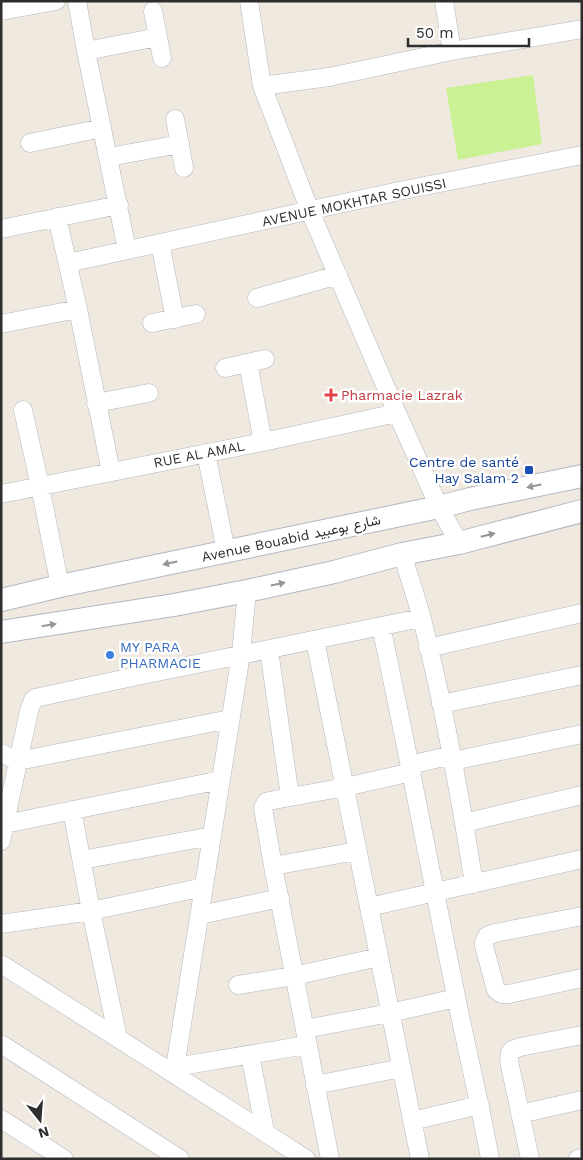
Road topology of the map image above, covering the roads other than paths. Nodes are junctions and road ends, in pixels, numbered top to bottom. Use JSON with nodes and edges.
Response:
{"nodes":[{"id":1,"x":56,"y":1,"type":"edge"},
{"id":2,"x":76,"y":1,"type":"edge"},
{"id":3,"x":248,"y":1,"type":"edge"},
{"id":4,"x":444,"y":1,"type":"edge"},
{"id":5,"x":1,"y":11,"type":"edge"},
{"id":6,"x":153,"y":12,"type":"dead end"},
{"id":7,"x":582,"y":30,"type":"edge"},
{"id":8,"x":158,"y":37,"type":"junction"},
{"id":9,"x":86,"y":51,"type":"junction"},
{"id":10,"x":452,"y":51,"type":"junction"},
{"id":11,"x":162,"y":58,"type":"dead end"},
{"id":12,"x":262,"y":86,"type":"junction"},
{"id":13,"x":175,"y":119,"type":"dead end"},
{"id":14,"x":102,"y":128,"type":"junction"},
{"id":15,"x":180,"y":144,"type":"junction"},
{"id":16,"x":31,"y":146,"type":"dead end"},
{"id":17,"x":582,"y":155,"type":"edge"},
{"id":18,"x":109,"y":157,"type":"junction"},
{"id":19,"x":184,"y":168,"type":"dead end"},
{"id":20,"x":119,"y":205,"type":"junction"},
{"id":21,"x":310,"y":211,"type":"junction"},
{"id":22,"x":57,"y":217,"type":"junction"},
{"id":23,"x":1,"y":229,"type":"edge"},
{"id":24,"x":160,"y":243,"type":"junction"},
{"id":25,"x":127,"y":250,"type":"junction"},
{"id":26,"x":68,"y":263,"type":"junction"},
{"id":27,"x":338,"y":275,"type":"junction"},
{"id":28,"x":257,"y":298,"type":"dead end"},
{"id":29,"x":78,"y":310,"type":"junction"},
{"id":30,"x":196,"y":314,"type":"dead end"},
{"id":31,"x":175,"y":318,"type":"junction"},
{"id":32,"x":152,"y":323,"type":"dead end"},
{"id":33,"x":1,"y":324,"type":"edge"},
{"id":34,"x":265,"y":359,"type":"dead end"},
{"id":35,"x":248,"y":363,"type":"junction"},
{"id":36,"x":225,"y":368,"type":"dead end"},
{"id":37,"x":149,"y":393,"type":"dead end"},
{"id":38,"x":96,"y":403,"type":"junction"},
{"id":39,"x":23,"y":410,"type":"dead end"},
{"id":40,"x":397,"y":413,"type":"junction"},
{"id":41,"x":263,"y":442,"type":"junction"},
{"id":42,"x":206,"y":453,"type":"junction"},
{"id":43,"x":110,"y":472,"type":"junction"},
{"id":44,"x":582,"y":476,"type":"edge"},
{"id":45,"x":40,"y":486,"type":"junction"},
{"id":46,"x":1,"y":494,"type":"edge"},
{"id":47,"x":439,"y":507,"type":"junction"},
{"id":48,"x":582,"y":510,"type":"edge"},
{"id":49,"x":459,"y":543,"type":"junction"},
{"id":50,"x":226,"y":551,"type":"junction"},
{"id":51,"x":402,"y":554,"type":"junction"},
{"id":52,"x":60,"y":586,"type":"junction"},
{"id":53,"x":246,"y":591,"type":"junction"},
{"id":54,"x":1,"y":600,"type":"edge"},
{"id":55,"x":582,"y":613,"type":"edge"},
{"id":56,"x":421,"y":618,"type":"junction"},
{"id":57,"x":381,"y":626,"type":"junction"},
{"id":58,"x":1,"y":632,"type":"edge"},
{"id":59,"x":315,"y":640,"type":"junction"},
{"id":60,"x":428,"y":648,"type":"junction"},
{"id":61,"x":269,"y":650,"type":"junction"},
{"id":62,"x":241,"y":654,"type":"junction"},
{"id":63,"x":582,"y":675,"type":"edge"},
{"id":64,"x":441,"y":704,"type":"junction"},
{"id":65,"x":230,"y":719,"type":"junction"},
{"id":66,"x":582,"y":734,"type":"edge"},
{"id":67,"x":1,"y":753,"type":"edge"},
{"id":68,"x":452,"y":758,"type":"junction"},
{"id":69,"x":18,"y":761,"type":"junction"},
{"id":70,"x":411,"y":769,"type":"junction"},
{"id":71,"x":221,"y":780,"type":"junction"},
{"id":72,"x":345,"y":787,"type":"junction"},
{"id":73,"x":582,"y":795,"type":"edge"},
{"id":74,"x":290,"y":797,"type":"junction"},
{"id":75,"x":72,"y":810,"type":"junction"},
{"id":76,"x":464,"y":823,"type":"junction"},
{"id":77,"x":3,"y":832,"type":"edge"},
{"id":78,"x":212,"y":836,"type":"junction"},
{"id":79,"x":357,"y":851,"type":"junction"},
{"id":80,"x":582,"y":859,"type":"edge"},
{"id":81,"x":82,"y":860,"type":"junction"},
{"id":82,"x":273,"y":866,"type":"junction"},
{"id":83,"x":474,"y":884,"type":"junction"},
{"id":84,"x":204,"y":887,"type":"junction"},
{"id":85,"x":435,"y":892,"type":"junction"},
{"id":86,"x":280,"y":898,"type":"junction"},
{"id":87,"x":369,"y":907,"type":"junction"},
{"id":88,"x":91,"y":911,"type":"junction"},
{"id":89,"x":200,"y":915,"type":"junction"},
{"id":90,"x":582,"y":916,"type":"edge"},
{"id":91,"x":1,"y":924,"type":"edge"},
{"id":92,"x":379,"y":958,"type":"junction"},
{"id":93,"x":2,"y":968,"type":"edge"},
{"id":94,"x":294,"y":976,"type":"junction"},
{"id":95,"x":582,"y":978,"type":"edge"},
{"id":96,"x":238,"y":985,"type":"dead end"},
{"id":97,"x":456,"y":998,"type":"junction"},
{"id":98,"x":390,"y":1013,"type":"junction"},
{"id":99,"x":582,"y":1035,"type":"edge"},
{"id":100,"x":306,"y":1037,"type":"junction"},
{"id":101,"x":118,"y":1038,"type":"junction"},
{"id":102,"x":1,"y":1044,"type":"edge"},
{"id":103,"x":250,"y":1055,"type":"junction"},
{"id":104,"x":402,"y":1068,"type":"junction"},
{"id":105,"x":175,"y":1070,"type":"junction"},
{"id":106,"x":315,"y":1085,"type":"junction"},
{"id":107,"x":582,"y":1100,"type":"edge"},
{"id":108,"x":480,"y":1105,"type":"junction"},
{"id":109,"x":520,"y":1114,"type":"junction"},
{"id":110,"x":1,"y":1119,"type":"edge"},
{"id":111,"x":412,"y":1121,"type":"junction"},
{"id":112,"x":265,"y":1132,"type":"junction"},
{"id":113,"x":582,"y":1158,"type":"edge"},
{"id":114,"x":64,"y":1159,"type":"edge"},
{"id":115,"x":180,"y":1159,"type":"edge"},
{"id":116,"x":306,"y":1159,"type":"edge"},
{"id":117,"x":330,"y":1159,"type":"edge"},
{"id":118,"x":420,"y":1159,"type":"edge"},
{"id":119,"x":490,"y":1159,"type":"edge"},
{"id":120,"x":530,"y":1159,"type":"edge"},
{"id":121,"x":578,"y":1159,"type":"edge"}],
"edges":[{"from":1,"to":5,"type":"street"},
{"from":2,"to":9,"type":"street"},
{"from":3,"to":12,"type":"street"},
{"from":4,"to":10,"type":"street"},
{"from":6,"to":8,"type":"street"},
{"from":7,"to":10,"type":"street"},
{"from":8,"to":9,"type":"street"},
{"from":8,"to":11,"type":"street"},
{"from":9,"to":14,"type":"street"},
{"from":10,"to":12,"type":"street"},
{"from":12,"to":21,"type":"street"},
{"from":13,"to":15,"type":"street"},
{"from":14,"to":16,"type":"street"},
{"from":14,"to":18,"type":"street"},
{"from":15,"to":18,"type":"street"},
{"from":15,"to":19,"type":"street"},
{"from":17,"to":21,"type":"street","name":"AVENUE MOKHTAR SOUISSI"},
{"from":18,"to":20,"type":"street"},
{"from":20,"to":22,"type":"street"},
{"from":20,"to":25,"type":"street"},
{"from":21,"to":24,"type":"street","name":"AVENUE MOKHTAR SOUISSI"},
{"from":21,"to":27,"type":"street"},
{"from":22,"to":23,"type":"street"},
{"from":22,"to":26,"type":"street"},
{"from":24,"to":25,"type":"street","name":"AVENUE MOKHTAR SOUISSI"},
{"from":24,"to":31,"type":"street"},
{"from":25,"to":26,"type":"street","name":"AVENUE MOKHTAR SOUISSI"},
{"from":26,"to":29,"type":"street"},
{"from":27,"to":28,"type":"street"},
{"from":27,"to":40,"type":"street"},
{"from":29,"to":33,"type":"street"},
{"from":29,"to":38,"type":"street"},
{"from":30,"to":31,"type":"street"},
{"from":31,"to":32,"type":"street"},
{"from":34,"to":35,"type":"street"},
{"from":35,"to":36,"type":"street"},
{"from":35,"to":41,"type":"street"},
{"from":37,"to":38,"type":"street"},
{"from":38,"to":43,"type":"street"},
{"from":39,"to":45,"type":"street"},
{"from":40,"to":41,"type":"street","name":"RUE AL AMAL"},
{"from":40,"to":47,"type":"street"},
{"from":41,"to":42,"type":"street","name":"RUE AL AMAL"},
{"from":42,"to":43,"type":"street","name":"RUE AL AMAL"},
{"from":42,"to":50,"type":"street"},
{"from":43,"to":45,"type":"street","name":"RUE AL AMAL"},
{"from":44,"to":47,"type":"street","name":"Avenue Bouabid شارع بوعبيد","one_way":true},
{"from":45,"to":46,"type":"street","name":"RUE AL AMAL"},
{"from":45,"to":52,"type":"street"},
{"from":47,"to":49,"type":"street"},
{"from":47,"to":50,"type":"street","name":"Avenue Bouabid شارع بوعبيد"},
{"from":49,"to":48,"type":"street","one_way":true},
{"from":49,"to":51,"type":"street"},
{"from":50,"to":52,"type":"street","name":"Avenue Bouabid شارع بوعبيد","one_way":true},
{"from":53,"to":51,"type":"street","one_way":true},
{"from":51,"to":56,"type":"street"},
{"from":52,"to":54,"type":"street","name":"Avenue Bouabid شارع بوعبيد"},
{"from":58,"to":53,"type":"street","one_way":true},
{"from":53,"to":62,"type":"street"},
{"from":55,"to":60,"type":"street"},
{"from":56,"to":57,"type":"street"},
{"from":56,"to":60,"type":"street"},
{"from":57,"to":59,"type":"street"},
{"from":57,"to":70,"type":"street"},
{"from":59,"to":61,"type":"street"},
{"from":59,"to":72,"type":"street"},
{"from":60,"to":64,"type":"street"},
{"from":61,"to":62,"type":"street"},
{"from":61,"to":74,"type":"street"},
{"from":62,"to":65,"type":"street"},
{"from":62,"to":69,"type":"street"},
{"from":63,"to":64,"type":"street"},
{"from":64,"to":68,"type":"street"},
{"from":65,"to":69,"type":"street"},
{"from":65,"to":71,"type":"street"},
{"from":66,"to":68,"type":"street"},
{"from":67,"to":69,"type":"street"},
{"from":68,"to":70,"type":"street"},
{"from":68,"to":76,"type":"street"},
{"from":69,"to":77,"type":"street"},
{"from":70,"to":72,"type":"street"},
{"from":70,"to":85,"type":"street"},
{"from":71,"to":75,"type":"street"},
{"from":71,"to":78,"type":"street"},
{"from":72,"to":74,"type":"street"},
{"from":72,"to":79,"type":"street"},
{"from":73,"to":76,"type":"street"},
{"from":74,"to":82,"type":"street"},
{"from":75,"to":77,"type":"street"},
{"from":75,"to":81,"type":"street"},
{"from":76,"to":83,"type":"street"},
{"from":78,"to":81,"type":"street"},
{"from":78,"to":84,"type":"street"},
{"from":79,"to":82,"type":"street"},
{"from":79,"to":87,"type":"street"},
{"from":80,"to":83,"type":"street"},
{"from":81,"to":88,"type":"street"},
{"from":82,"to":86,"type":"street"},
{"from":83,"to":85,"type":"street"},
{"from":84,"to":88,"type":"street"},
{"from":84,"to":89,"type":"street"},
{"from":85,"to":87,"type":"street"},
{"from":85,"to":97,"type":"street"},
{"from":86,"to":89,"type":"street"},
{"from":86,"to":94,"type":"street"},
{"from":87,"to":92,"type":"street"},
{"from":88,"to":91,"type":"street"},
{"from":88,"to":101,"type":"street"},
{"from":89,"to":105,"type":"street"},
{"from":90,"to":95,"type":"street"},
{"from":92,"to":94,"type":"street"},
{"from":92,"to":98,"type":"street"},
{"from":93,"to":101,"type":"street"},
{"from":94,"to":96,"type":"street"},
{"from":94,"to":100,"type":"street"},
{"from":97,"to":98,"type":"street"},
{"from":97,"to":108,"type":"street"},
{"from":98,"to":100,"type":"street"},
{"from":98,"to":104,"type":"street"},
{"from":99,"to":109,"type":"street"},
{"from":100,"to":103,"type":"street"},
{"from":100,"to":106,"type":"street"},
{"from":101,"to":105,"type":"street"},
{"from":102,"to":115,"type":"street"},
{"from":103,"to":105,"type":"street"},
{"from":103,"to":112,"type":"street"},
{"from":104,"to":106,"type":"street"},
{"from":104,"to":111,"type":"street"},
{"from":105,"to":112,"type":"street"},
{"from":106,"to":117,"type":"street"},
{"from":107,"to":109,"type":"street"},
{"from":108,"to":111,"type":"street"},
{"from":108,"to":119,"type":"street"},
{"from":109,"to":120,"type":"street"},
{"from":110,"to":114,"type":"street"},
{"from":111,"to":118,"type":"street"},
{"from":112,"to":116,"type":"street"},
{"from":113,"to":121,"type":"street"}]}
